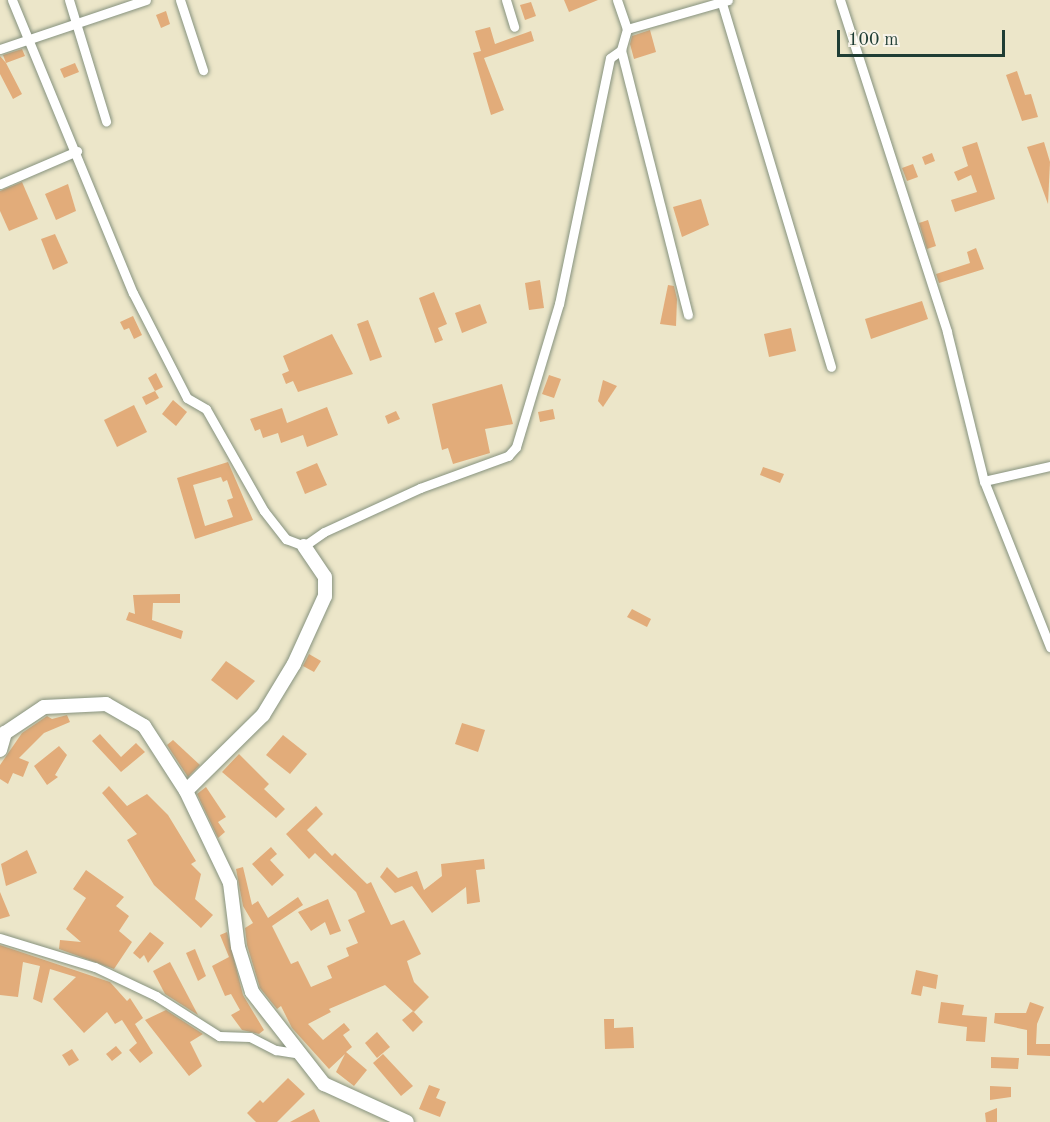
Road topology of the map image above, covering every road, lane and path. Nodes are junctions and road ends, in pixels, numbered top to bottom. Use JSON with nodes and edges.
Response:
{"nodes":[{"id":1,"x":12,"y":0,"type":"edge"},
{"id":2,"x":69,"y":0,"type":"edge"},
{"id":3,"x":146,"y":0,"type":"edge"},
{"id":4,"x":180,"y":0,"type":"edge"},
{"id":5,"x":506,"y":0,"type":"edge"},
{"id":6,"x":617,"y":0,"type":"edge"},
{"id":7,"x":840,"y":0,"type":"edge"},
{"id":8,"x":723,"y":1,"type":"edge"},
{"id":9,"x":77,"y":24,"type":"junction"},
{"id":10,"x":514,"y":27,"type":"dead end"},
{"id":11,"x":627,"y":29,"type":"junction"},
{"id":12,"x":30,"y":40,"type":"junction"},
{"id":13,"x":0,"y":49,"type":"edge"},
{"id":14,"x":621,"y":50,"type":"junction"},
{"id":15,"x":203,"y":70,"type":"dead end"},
{"id":16,"x":106,"y":121,"type":"dead end"},
{"id":17,"x":77,"y":151,"type":"junction"},
{"id":18,"x":0,"y":183,"type":"edge"},
{"id":19,"x":688,"y":315,"type":"dead end"},
{"id":20,"x":831,"y":367,"type":"dead end"},
{"id":21,"x":1050,"y":466,"type":"edge"},
{"id":22,"x":984,"y":481,"type":"junction"},
{"id":23,"x":304,"y":546,"type":"junction"},
{"id":24,"x":1050,"y":647,"type":"edge"},
{"id":25,"x":0,"y":750,"type":"edge"},
{"id":26,"x":186,"y":791,"type":"junction"},
{"id":27,"x":0,"y":938,"type":"edge"},
{"id":28,"x":300,"y":1054,"type":"junction"},
{"id":29,"x":406,"y":1122,"type":"edge"}],
"edges":[{"from":1,"to":12,"type":"street"},
{"from":2,"to":9,"type":"street"},
{"from":3,"to":9,"type":"street"},
{"from":4,"to":15,"type":"street"},
{"from":5,"to":10,"type":"street"},
{"from":6,"to":11,"type":"street"},
{"from":7,"to":22,"type":"street"},
{"from":8,"to":11,"type":"street"},
{"from":8,"to":20,"type":"street"},
{"from":9,"to":12,"type":"street"},
{"from":9,"to":16,"type":"street"},
{"from":11,"to":14,"type":"street"},
{"from":12,"to":13,"type":"street"},
{"from":12,"to":17,"type":"street"},
{"from":14,"to":19,"type":"street"},
{"from":14,"to":23,"type":"street"},
{"from":17,"to":18,"type":"street"},
{"from":17,"to":23,"type":"street"},
{"from":21,"to":22,"type":"street"},
{"from":22,"to":24,"type":"street"},
{"from":23,"to":26,"type":"street"},
{"from":25,"to":26,"type":"street"},
{"from":26,"to":28,"type":"street"},
{"from":27,"to":28,"type":"street"},
{"from":28,"to":29,"type":"street"}]}
